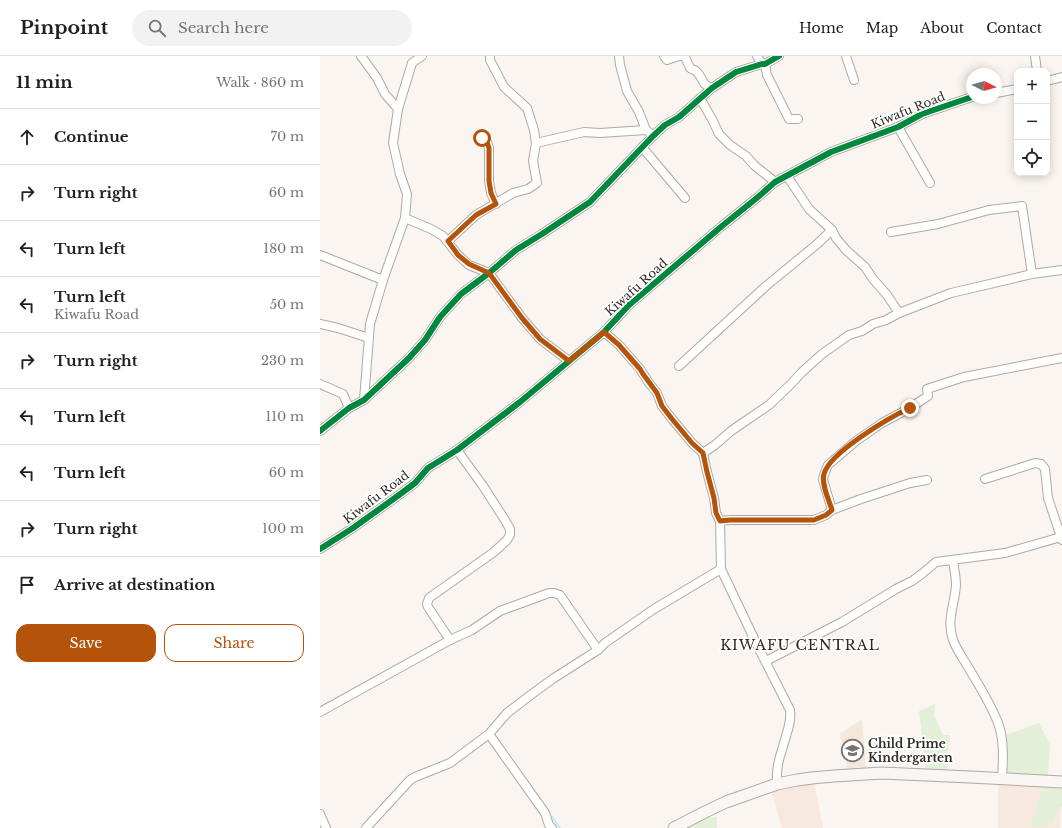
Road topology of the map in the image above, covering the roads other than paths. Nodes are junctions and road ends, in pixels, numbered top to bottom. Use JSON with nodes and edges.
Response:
{"nodes":[{"id":1,"x":361,"y":56,"type":"edge"},
{"id":2,"x":422,"y":56,"type":"edge"},
{"id":3,"x":490,"y":56,"type":"edge"},
{"id":4,"x":619,"y":56,"type":"edge"},
{"id":5,"x":664,"y":56,"type":"edge"},
{"id":6,"x":681,"y":56,"type":"edge"},
{"id":7,"x":756,"y":56,"type":"edge"},
{"id":8,"x":780,"y":56,"type":"edge"},
{"id":9,"x":846,"y":56,"type":"edge"},
{"id":10,"x":1035,"y":56,"type":"edge"},
{"id":11,"x":764,"y":64,"type":"junction"},
{"id":12,"x":1037,"y":68,"type":"edge"},
{"id":13,"x":1062,"y":77,"type":"edge"},
{"id":14,"x":854,"y":80,"type":"dead end"},
{"id":15,"x":1050,"y":80,"type":"edge"},
{"id":16,"x":712,"y":88,"type":"junction"},
{"id":17,"x":1014,"y":90,"type":"edge"},
{"id":18,"x":1002,"y":92,"type":"edge"},
{"id":19,"x":700,"y":98,"type":"junction"},
{"id":20,"x":966,"y":99,"type":"edge"},
{"id":21,"x":398,"y":109,"type":"junction"},
{"id":22,"x":798,"y":119,"type":"dead end"},
{"id":23,"x":898,"y":127,"type":"junction"},
{"id":24,"x":646,"y":130,"type":"junction"},
{"id":25,"x":653,"y":136,"type":"junction"},
{"id":26,"x":482,"y":138,"type":"dead end"},
{"id":27,"x":536,"y":143,"type":"junction"},
{"id":28,"x":642,"y":148,"type":"junction"},
{"id":29,"x":787,"y":176,"type":"junction"},
{"id":30,"x":775,"y":182,"type":"junction"},
{"id":31,"x":930,"y":183,"type":"dead end"},
{"id":32,"x":685,"y":198,"type":"dead end"},
{"id":33,"x":496,"y":204,"type":"junction"},
{"id":34,"x":405,"y":218,"type":"junction"},
{"id":35,"x":832,"y":230,"type":"junction"},
{"id":36,"x":891,"y":232,"type":"dead end"},
{"id":37,"x":448,"y":241,"type":"junction"},
{"id":38,"x":320,"y":255,"type":"edge"},
{"id":39,"x":1062,"y":270,"type":"edge"},
{"id":40,"x":489,"y":273,"type":"junction"},
{"id":41,"x":1032,"y":274,"type":"junction"},
{"id":42,"x":383,"y":280,"type":"junction"},
{"id":43,"x":898,"y":313,"type":"junction"},
{"id":44,"x":320,"y":324,"type":"edge"},
{"id":45,"x":604,"y":332,"type":"junction"},
{"id":46,"x":369,"y":338,"type":"junction"},
{"id":47,"x":1062,"y":358,"type":"edge"},
{"id":48,"x":569,"y":361,"type":"junction"},
{"id":49,"x":679,"y":366,"type":"dead end"},
{"id":50,"x":320,"y":384,"type":"edge"},
{"id":51,"x":364,"y":400,"type":"junction"},
{"id":52,"x":349,"y":408,"type":"junction"},
{"id":53,"x":320,"y":431,"type":"edge"},
{"id":54,"x":456,"y":450,"type":"junction"},
{"id":55,"x":703,"y":453,"type":"junction"},
{"id":56,"x":985,"y":479,"type":"dead end"},
{"id":57,"x":927,"y":480,"type":"dead end"},
{"id":58,"x":832,"y":510,"type":"junction"},
{"id":59,"x":720,"y":521,"type":"junction"},
{"id":60,"x":1062,"y":539,"type":"edge"},
{"id":61,"x":320,"y":549,"type":"edge"},
{"id":62,"x":953,"y":560,"type":"junction"},
{"id":63,"x":721,"y":569,"type":"junction"},
{"id":64,"x":450,"y":640,"type":"junction"},
{"id":65,"x":598,"y":650,"type":"junction"},
{"id":66,"x":766,"y":661,"type":"junction"},
{"id":67,"x":320,"y":712,"type":"edge"},
{"id":68,"x":489,"y":734,"type":"junction"},
{"id":69,"x":1002,"y":778,"type":"junction"},
{"id":70,"x":1062,"y":782,"type":"edge"},
{"id":71,"x":777,"y":784,"type":"junction"},
{"id":72,"x":320,"y":814,"type":"edge"},
{"id":73,"x":548,"y":827,"type":"edge"},
{"id":74,"x":326,"y":828,"type":"edge"},
{"id":75,"x":366,"y":828,"type":"edge"},
{"id":76,"x":674,"y":828,"type":"edge"}],
"edges":[{"from":1,"to":21,"type":"street"},
{"from":2,"to":21,"type":"street"},
{"from":3,"to":27,"type":"street"},
{"from":4,"to":24,"type":"street"},
{"from":5,"to":6,"type":"street"},
{"from":6,"to":16,"type":"street"},
{"from":7,"to":11,"type":"street"},
{"from":8,"to":11,"type":"street"},
{"from":9,"to":14,"type":"street"},
{"from":10,"to":12,"type":"street"},
{"from":11,"to":16,"type":"street"},
{"from":11,"to":22,"type":"street"},
{"from":13,"to":15,"type":"street"},
{"from":16,"to":19,"type":"street"},
{"from":17,"to":18,"type":"street"},
{"from":19,"to":25,"type":"street"},
{"from":19,"to":30,"type":"street"},
{"from":20,"to":23,"type":"street","name":"Kiwafu Road"},
{"from":21,"to":34,"type":"street"},
{"from":23,"to":29,"type":"street","name":"Kiwafu Road"},
{"from":23,"to":31,"type":"street"},
{"from":24,"to":25,"type":"street"},
{"from":24,"to":27,"type":"street"},
{"from":25,"to":28,"type":"street"},
{"from":26,"to":33,"type":"street"},
{"from":27,"to":33,"type":"street"},
{"from":28,"to":32,"type":"street"},
{"from":28,"to":40,"type":"street"},
{"from":29,"to":30,"type":"street","name":"Kiwafu Road"},
{"from":29,"to":35,"type":"street"},
{"from":30,"to":45,"type":"street","name":"Kiwafu Road"},
{"from":33,"to":37,"type":"street"},
{"from":34,"to":37,"type":"street"},
{"from":34,"to":42,"type":"street"},
{"from":35,"to":43,"type":"street"},
{"from":35,"to":49,"type":"street"},
{"from":36,"to":41,"type":"street"},
{"from":37,"to":40,"type":"street"},
{"from":38,"to":42,"type":"street"},
{"from":39,"to":41,"type":"street"},
{"from":40,"to":48,"type":"street"},
{"from":40,"to":51,"type":"street"},
{"from":41,"to":43,"type":"street"},
{"from":42,"to":46,"type":"street"},
{"from":43,"to":55,"type":"street"},
{"from":44,"to":46,"type":"street"},
{"from":45,"to":48,"type":"street","name":"Kiwafu Road"},
{"from":45,"to":55,"type":"street"},
{"from":46,"to":51,"type":"street"},
{"from":47,"to":58,"type":"street"},
{"from":48,"to":54,"type":"street","name":"Kiwafu Road"},
{"from":50,"to":52,"type":"street"},
{"from":51,"to":52,"type":"street"},
{"from":52,"to":53,"type":"street"},
{"from":54,"to":61,"type":"street","name":"Kiwafu Road"},
{"from":54,"to":64,"type":"street"},
{"from":55,"to":59,"type":"street"},
{"from":56,"to":60,"type":"street"},
{"from":57,"to":58,"type":"street"},
{"from":58,"to":59,"type":"street"},
{"from":59,"to":63,"type":"street"},
{"from":60,"to":62,"type":"street"},
{"from":62,"to":66,"type":"street"},
{"from":62,"to":69,"type":"street"},
{"from":63,"to":65,"type":"street"},
{"from":63,"to":66,"type":"street"},
{"from":64,"to":65,"type":"street"},
{"from":64,"to":67,"type":"street"},
{"from":65,"to":68,"type":"street"},
{"from":66,"to":71,"type":"street"},
{"from":68,"to":73,"type":"street"},
{"from":68,"to":75,"type":"street"},
{"from":69,"to":70,"type":"street"},
{"from":69,"to":71,"type":"street"},
{"from":71,"to":76,"type":"street"},
{"from":72,"to":74,"type":"street"}]}
